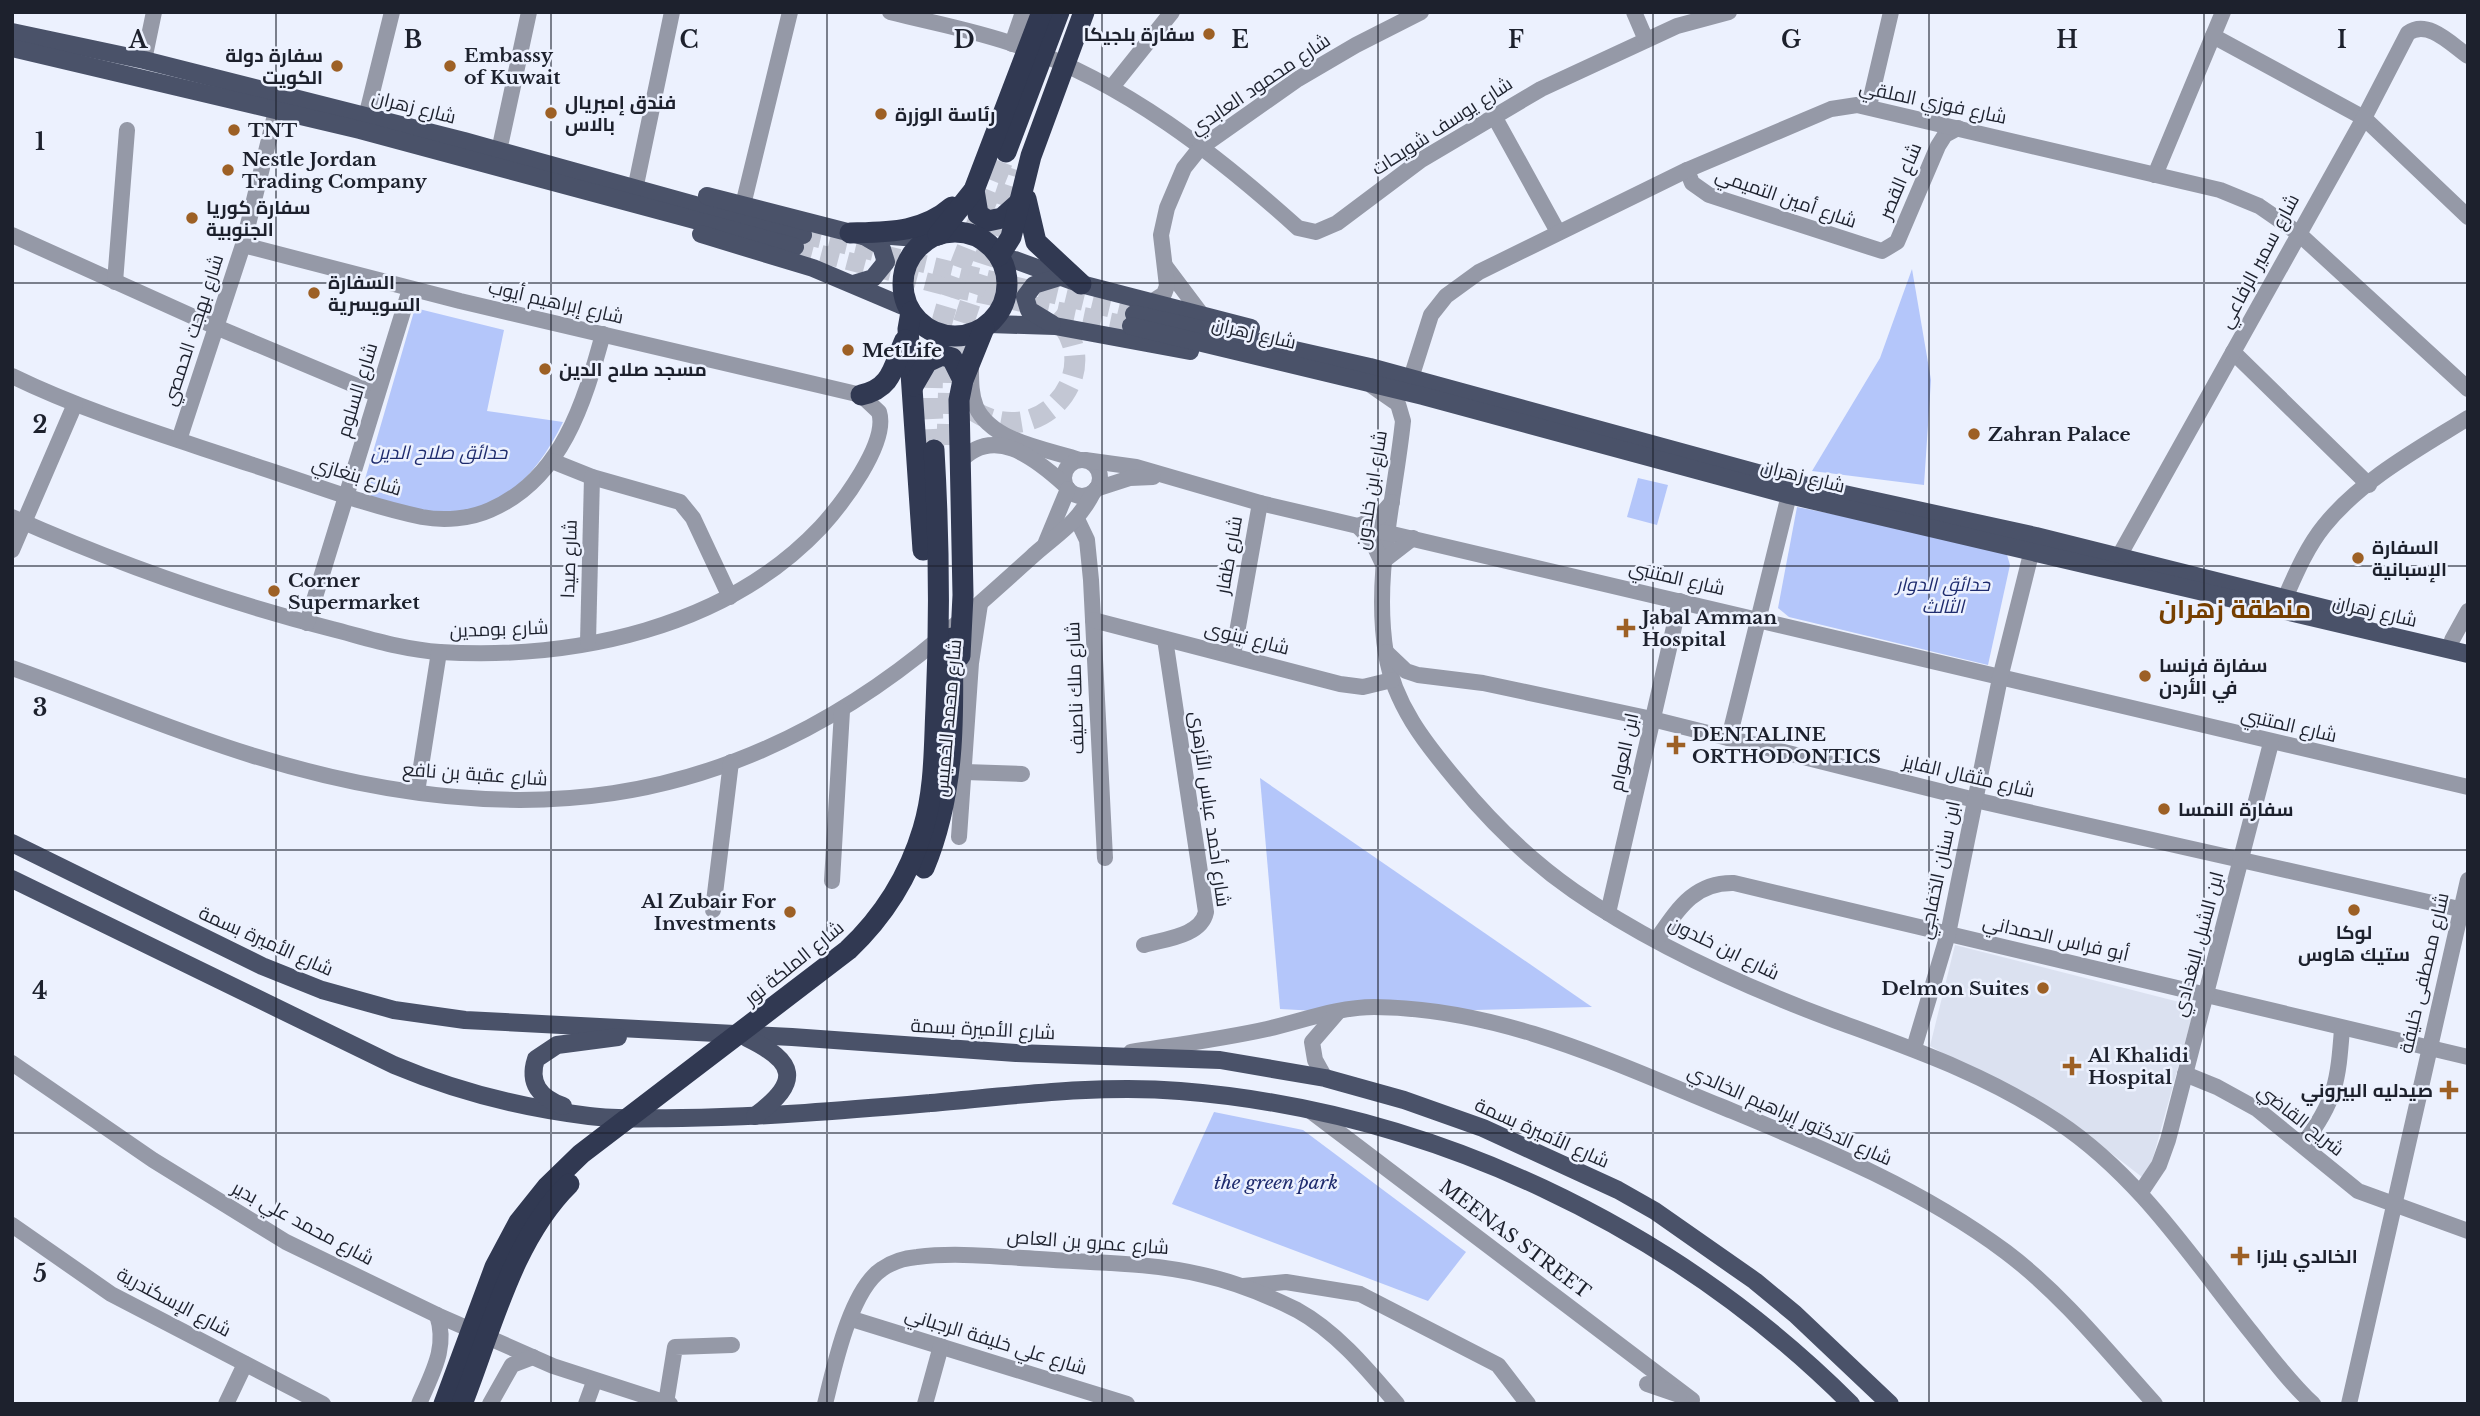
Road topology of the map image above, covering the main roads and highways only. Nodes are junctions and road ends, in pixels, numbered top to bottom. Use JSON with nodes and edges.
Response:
{"nodes":[{"id":1,"x":1042,"y":12,"type":"edge"},
{"id":2,"x":1059,"y":12,"type":"edge"},
{"id":3,"x":1072,"y":12,"type":"edge"},
{"id":4,"x":1084,"y":12,"type":"edge"},
{"id":5,"x":12,"y":32,"type":"edge"},
{"id":6,"x":12,"y":48,"type":"edge"},
{"id":7,"x":982,"y":170,"type":"junction"},
{"id":8,"x":631,"y":181,"type":"junction"},
{"id":9,"x":974,"y":190,"type":"junction"},
{"id":10,"x":602,"y":194,"type":"junction"},
{"id":11,"x":1021,"y":194,"type":"junction"},
{"id":12,"x":857,"y":234,"type":"junction"},
{"id":13,"x":934,"y":237,"type":"junction"},
{"id":14,"x":1000,"y":258,"type":"junction"},
{"id":15,"x":1060,"y":277,"type":"junction"},
{"id":16,"x":853,"y":284,"type":"junction"},
{"id":17,"x":1081,"y":284,"type":"junction"},
{"id":18,"x":911,"y":311,"type":"junction"},
{"id":19,"x":986,"y":326,"type":"junction"},
{"id":20,"x":1055,"y":326,"type":"junction"},
{"id":21,"x":908,"y":335,"type":"junction"},
{"id":22,"x":966,"y":371,"type":"junction"},
{"id":23,"x":1330,"y":373,"type":"junction"},
{"id":24,"x":1369,"y":374,"type":"junction"},
{"id":25,"x":913,"y":386,"type":"junction"},
{"id":26,"x":861,"y":395,"type":"road end"},
{"id":27,"x":2033,"y":544,"type":"junction"},
{"id":28,"x":2115,"y":564,"type":"junction"},
{"id":29,"x":2460,"y":642,"type":"edge"},
{"id":30,"x":2468,"y":654,"type":"edge"},
{"id":31,"x":945,"y":704,"type":"junction"},
{"id":32,"x":936,"y":811,"type":"junction"},
{"id":33,"x":12,"y":843,"type":"edge"},
{"id":34,"x":12,"y":879,"type":"edge"},
{"id":35,"x":670,"y":1032,"type":"junction"},
{"id":36,"x":742,"y":1036,"type":"junction"},
{"id":37,"x":755,"y":1116,"type":"junction"},
{"id":38,"x":591,"y":1117,"type":"junction"},
{"id":39,"x":480,"y":1360,"type":"junction"},
{"id":40,"x":456,"y":1363,"type":"junction"},
{"id":41,"x":432,"y":1404,"type":"edge"},
{"id":42,"x":443,"y":1404,"type":"edge"},
{"id":43,"x":462,"y":1404,"type":"edge"},
{"id":44,"x":475,"y":1404,"type":"edge"},
{"id":45,"x":1850,"y":1404,"type":"edge"},
{"id":46,"x":1890,"y":1404,"type":"edge"}],
"edges":[{"from":1,"to":7,"type":"highway"},
{"from":2,"to":3,"type":"highway"},
{"from":4,"to":11,"type":"highway"},
{"from":5,"to":8,"type":"main road","name":"شارع زهران"},
{"from":6,"to":10,"type":"main road","name":"شارع زهران"},
{"from":7,"to":9,"type":"highway"},
{"from":7,"to":12,"type":"highway"},
{"from":8,"to":10,"type":"main road","name":"شارع زهران"},
{"from":8,"to":12,"type":"main road"},
{"from":9,"to":11,"type":"highway"},
{"from":9,"to":13,"type":"highway"},
{"from":10,"to":16,"type":"main road"},
{"from":11,"to":14,"type":"highway"},
{"from":11,"to":17,"type":"highway"},
{"from":12,"to":13,"type":"main road"},
{"from":12,"to":16,"type":"main road"},
{"from":13,"to":14,"type":"highway"},
{"from":13,"to":18,"type":"highway"},
{"from":14,"to":15,"type":"main road"},
{"from":14,"to":19,"type":"highway"},
{"from":15,"to":17,"type":"main road"},
{"from":15,"to":20,"type":"main road"},
{"from":16,"to":18,"type":"main road"},
{"from":17,"to":24,"type":"main road"},
{"from":18,"to":19,"type":"highway"},
{"from":18,"to":21,"type":"highway"},
{"from":19,"to":20,"type":"main road"},
{"from":19,"to":22,"type":"highway"},
{"from":20,"to":23,"type":"main road"},
{"from":21,"to":25,"type":"highway"},
{"from":21,"to":26,"type":"highway"},
{"from":22,"to":25,"type":"highway"},
{"from":22,"to":31,"type":"highway"},
{"from":23,"to":24,"type":"main road","name":"شارع زهران"},
{"from":23,"to":24,"type":"main road","name":"شارع زهران"},
{"from":24,"to":27,"type":"main road","name":"شارع زهران"},
{"from":24,"to":27,"type":"main road","name":"شارع زهران"},
{"from":25,"to":31,"type":"highway"},
{"from":27,"to":28,"type":"main road","name":"شارع زهران"},
{"from":28,"to":29,"type":"main road","name":"شارع زهران"},
{"from":28,"to":30,"type":"main road","name":"شارع زهران"},
{"from":31,"to":32,"type":"highway","name":"شارع الملكة نور"},
{"from":32,"to":39,"type":"highway","name":"شارع الملكة نور"},
{"from":32,"to":40,"type":"highway","name":"شارع الملكة نور"},
{"from":33,"to":35,"type":"main road","name":"شارع الأميرة بسمة"},
{"from":34,"to":38,"type":"main road"},
{"from":35,"to":36,"type":"main road","name":"شارع الأميرة بسمة"},
{"from":35,"to":38,"type":"main road"},
{"from":36,"to":37,"type":"main road"},
{"from":36,"to":46,"type":"main road","name":"شارع الأميرة بسمة"},
{"from":37,"to":38,"type":"main road"},
{"from":37,"to":45,"type":"main road"},
{"from":39,"to":43,"type":"highway","name":"شارع الملكة نور"},
{"from":39,"to":44,"type":"highway"},
{"from":40,"to":41,"type":"highway"},
{"from":40,"to":42,"type":"highway","name":"شارع الملكة نور"}]}
